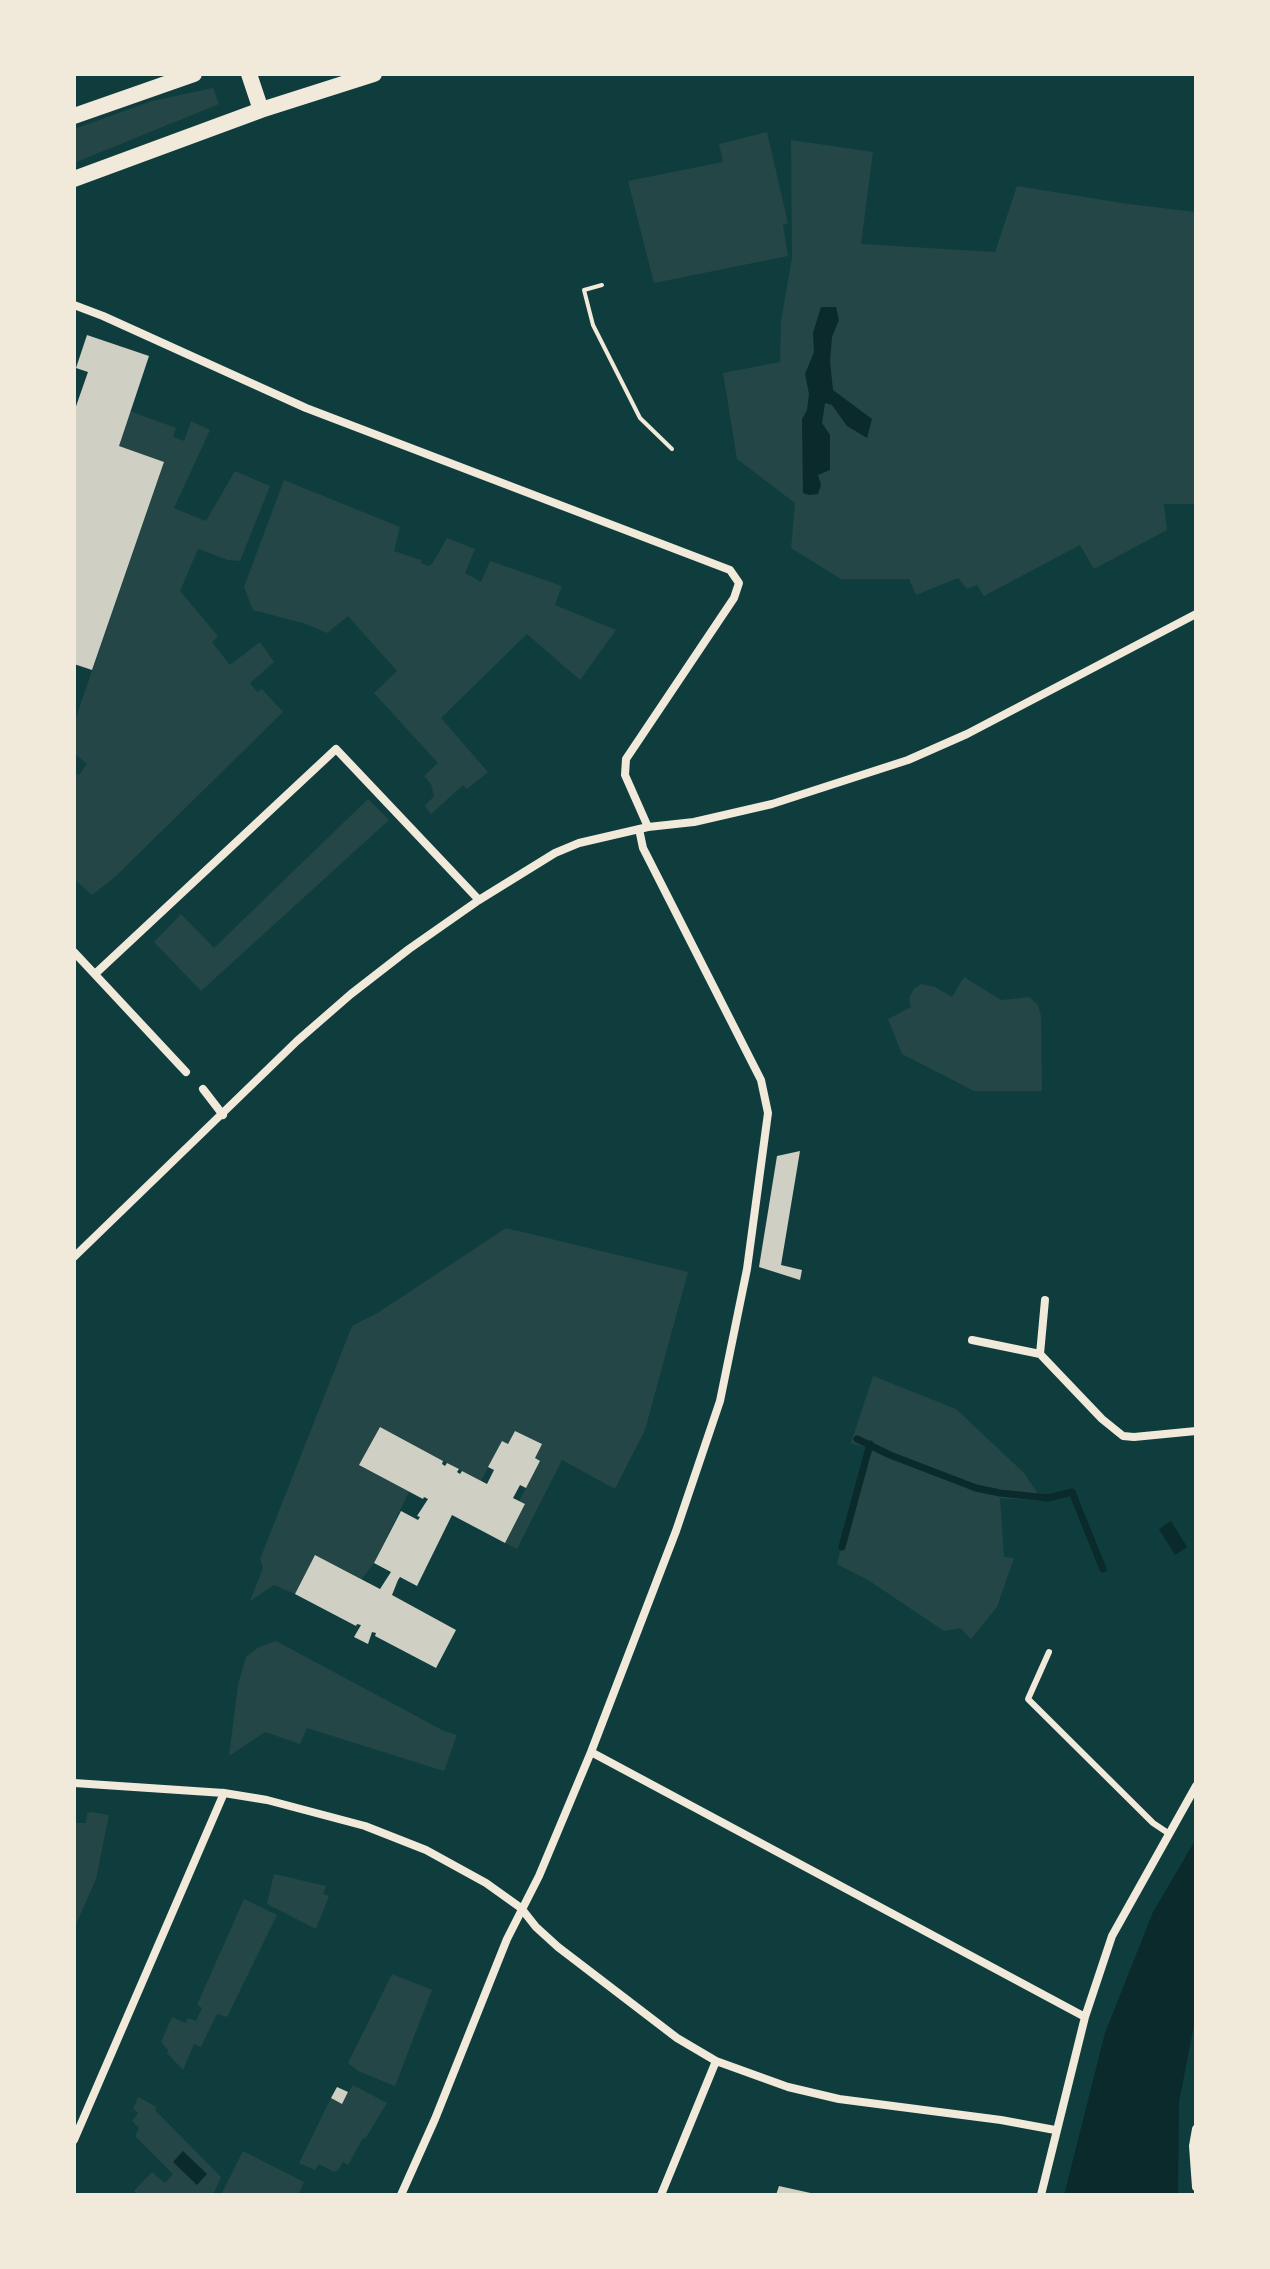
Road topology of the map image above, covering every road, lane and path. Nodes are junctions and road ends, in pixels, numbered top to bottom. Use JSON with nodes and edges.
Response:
{"nodes":[{"id":1,"x":194,"y":74,"type":"edge"},
{"id":2,"x":249,"y":74,"type":"edge"},
{"id":3,"x":374,"y":74,"type":"edge"},
{"id":4,"x":322,"y":82,"type":"edge"},
{"id":5,"x":261,"y":110,"type":"junction"},
{"id":6,"x":74,"y":116,"type":"edge"},
{"id":7,"x":74,"y":179,"type":"edge"},
{"id":8,"x":602,"y":285,"type":"dead end"},
{"id":9,"x":74,"y":305,"type":"edge"},
{"id":10,"x":672,"y":449,"type":"dead end"},
{"id":11,"x":1196,"y":614,"type":"edge"},
{"id":12,"x":643,"y":828,"type":"junction"},
{"id":13,"x":479,"y":900,"type":"junction"},
{"id":14,"x":74,"y":952,"type":"edge"},
{"id":15,"x":95,"y":974,"type":"junction"},
{"id":16,"x":186,"y":1072,"type":"dead end"},
{"id":17,"x":203,"y":1089,"type":"dead end"},
{"id":18,"x":223,"y":1115,"type":"junction"},
{"id":19,"x":74,"y":1257,"type":"edge"},
{"id":20,"x":1045,"y":1300,"type":"dead end"},
{"id":21,"x":972,"y":1340,"type":"dead end"},
{"id":22,"x":1040,"y":1354,"type":"junction"},
{"id":23,"x":1196,"y":1431,"type":"edge"},
{"id":24,"x":1049,"y":1652,"type":"dead end"},
{"id":25,"x":591,"y":1752,"type":"junction"},
{"id":26,"x":74,"y":1783,"type":"edge"},
{"id":27,"x":1196,"y":1786,"type":"edge"},
{"id":28,"x":224,"y":1793,"type":"junction"},
{"id":29,"x":1168,"y":1833,"type":"junction"},
{"id":30,"x":521,"y":1908,"type":"junction"},
{"id":31,"x":1085,"y":2017,"type":"junction"},
{"id":32,"x":716,"y":2061,"type":"junction"},
{"id":33,"x":1196,"y":2129,"type":"edge"},
{"id":34,"x":1055,"y":2130,"type":"junction"},
{"id":35,"x":74,"y":2140,"type":"edge"},
{"id":36,"x":1196,"y":2187,"type":"edge"},
{"id":37,"x":401,"y":2195,"type":"edge"},
{"id":38,"x":661,"y":2195,"type":"edge"},
{"id":39,"x":1041,"y":2195,"type":"edge"}],
"edges":[{"from":1,"to":6,"type":"main road"},
{"from":2,"to":5,"type":"main road"},
{"from":3,"to":4,"type":"main road"},
{"from":4,"to":5,"type":"main road"},
{"from":5,"to":7,"type":"main road"},
{"from":8,"to":10,"type":"path"},
{"from":9,"to":12,"type":"street"},
{"from":11,"to":12,"type":"street"},
{"from":12,"to":13,"type":"street"},
{"from":12,"to":25,"type":"street"},
{"from":13,"to":15,"type":"street"},
{"from":13,"to":18,"type":"street"},
{"from":14,"to":15,"type":"street"},
{"from":15,"to":16,"type":"street"},
{"from":17,"to":18,"type":"street"},
{"from":18,"to":19,"type":"street"},
{"from":20,"to":22,"type":"street"},
{"from":21,"to":22,"type":"street"},
{"from":22,"to":23,"type":"street"},
{"from":24,"to":29,"type":"lane"},
{"from":25,"to":30,"type":"street"},
{"from":25,"to":31,"type":"street"},
{"from":26,"to":28,"type":"street"},
{"from":27,"to":29,"type":"street"},
{"from":28,"to":30,"type":"street"},
{"from":28,"to":35,"type":"street"},
{"from":29,"to":31,"type":"street"},
{"from":30,"to":32,"type":"street"},
{"from":30,"to":37,"type":"street"},
{"from":31,"to":34,"type":"street"},
{"from":32,"to":34,"type":"street"},
{"from":32,"to":38,"type":"street"},
{"from":33,"to":36,"type":"street"},
{"from":34,"to":39,"type":"street"}]}
